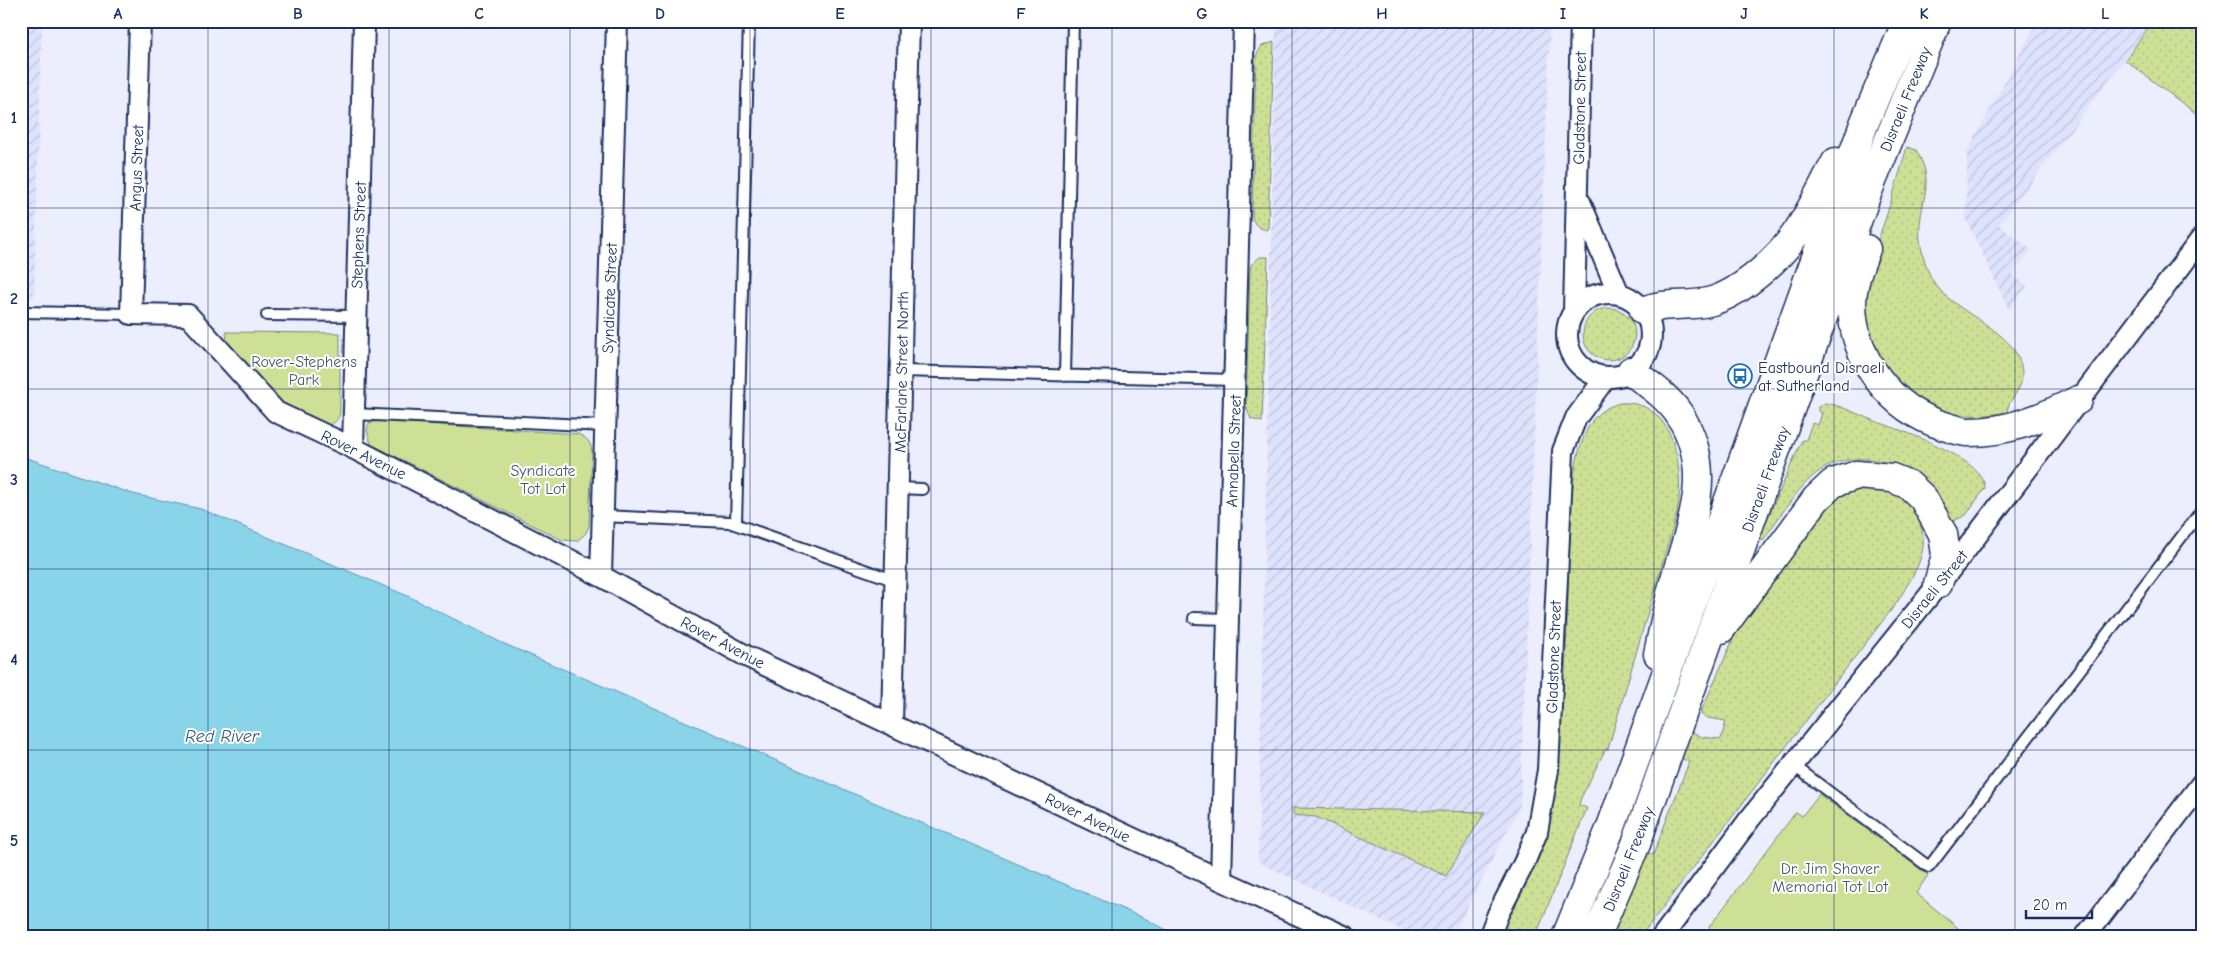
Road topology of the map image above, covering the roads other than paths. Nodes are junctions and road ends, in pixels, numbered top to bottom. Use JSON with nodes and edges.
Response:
{"nodes":[{"id":1,"x":140,"y":21,"type":"edge"},
{"id":2,"x":364,"y":21,"type":"edge"},
{"id":3,"x":616,"y":21,"type":"edge"},
{"id":4,"x":750,"y":21,"type":"edge"},
{"id":5,"x":909,"y":21,"type":"edge"},
{"id":6,"x":1073,"y":21,"type":"edge"},
{"id":7,"x":1244,"y":21,"type":"edge"},
{"id":8,"x":1581,"y":21,"type":"edge"},
{"id":9,"x":1908,"y":21,"type":"edge"},
{"id":10,"x":1937,"y":21,"type":"edge"},
{"id":11,"x":1838,"y":175,"type":"junction"},
{"id":12,"x":1577,"y":196,"type":"junction"},
{"id":13,"x":1873,"y":201,"type":"junction"},
{"id":14,"x":2202,"y":238,"type":"edge"},
{"id":15,"x":1619,"y":294,"type":"junction"},
{"id":16,"x":1574,"y":311,"type":"junction"},
{"id":17,"x":1644,"y":311,"type":"junction"},
{"id":18,"x":21,"y":312,"type":"edge"},
{"id":19,"x":132,"y":314,"type":"junction"},
{"id":20,"x":267,"y":315,"type":"dead end"},
{"id":21,"x":356,"y":316,"type":"junction"},
{"id":22,"x":901,"y":371,"type":"junction"},
{"id":23,"x":1618,"y":374,"type":"junction"},
{"id":24,"x":1065,"y":376,"type":"junction"},
{"id":25,"x":1235,"y":380,"type":"junction"},
{"id":26,"x":2078,"y":400,"type":"junction"},
{"id":27,"x":354,"y":414,"type":"junction"},
{"id":28,"x":605,"y":426,"type":"junction"},
{"id":29,"x":353,"y":448,"type":"junction"},
{"id":30,"x":898,"y":488,"type":"junction"},
{"id":31,"x":922,"y":489,"type":"dead end"},
{"id":32,"x":2202,"y":510,"type":"edge"},
{"id":33,"x":603,"y":516,"type":"junction"},
{"id":34,"x":736,"y":524,"type":"junction"},
{"id":35,"x":601,"y":576,"type":"junction"},
{"id":36,"x":896,"y":581,"type":"junction"},
{"id":37,"x":1938,"y":584,"type":"junction"},
{"id":38,"x":1194,"y":618,"type":"dead end"},
{"id":39,"x":1228,"y":619,"type":"junction"},
{"id":40,"x":1704,"y":652,"type":"junction"},
{"id":41,"x":892,"y":723,"type":"junction"},
{"id":42,"x":1635,"y":761,"type":"junction"},
{"id":43,"x":1793,"y":765,"type":"junction"},
{"id":44,"x":2202,"y":783,"type":"edge"},
{"id":45,"x":1221,"y":880,"type":"junction"},
{"id":46,"x":1346,"y":937,"type":"edge"},
{"id":47,"x":1489,"y":937,"type":"edge"},
{"id":48,"x":1566,"y":937,"type":"edge"},
{"id":49,"x":1596,"y":937,"type":"edge"},
{"id":50,"x":1662,"y":937,"type":"edge"},
{"id":51,"x":2084,"y":937,"type":"edge"}],
"edges":[{"from":1,"to":19,"type":"street","name":"Angus Street"},
{"from":2,"to":21,"type":"street","name":"Stephens Street"},
{"from":3,"to":28,"type":"street","name":"Syndicate Street"},
{"from":4,"to":34,"type":"lane"},
{"from":5,"to":22,"type":"street","name":"McFarlane Street North"},
{"from":6,"to":24,"type":"lane"},
{"from":7,"to":25,"type":"street","name":"Annabella Street"},
{"from":8,"to":12,"type":"street","name":"Gladstone Street"},
{"from":9,"to":11,"type":"main road","name":"Disraeli Freeway"},
{"from":10,"to":13,"type":"main road","name":"Disraeli Freeway"},
{"from":11,"to":17,"type":"main road"},
{"from":11,"to":42,"type":"main road","name":"Disraeli Freeway"},
{"from":12,"to":15,"type":"street","name":"Gladstone Street"},
{"from":12,"to":16,"type":"street","name":"Gladstone Street"},
{"from":13,"to":26,"type":"main road"},
{"from":13,"to":40,"type":"main road","name":"Disraeli Freeway"},
{"from":14,"to":26,"type":"street","name":"Disraeli Street"},
{"from":15,"to":16,"type":"street"},
{"from":15,"to":17,"type":"street"},
{"from":16,"to":23,"type":"street","name":"Gladstone Street"},
{"from":17,"to":23,"type":"street","name":"Gladstone Street"},
{"from":18,"to":19,"type":"lane"},
{"from":19,"to":29,"type":"street","name":"Rover Avenue"},
{"from":20,"to":21,"type":"lane"},
{"from":21,"to":27,"type":"street","name":"Stephens Street"},
{"from":22,"to":24,"type":"lane"},
{"from":22,"to":30,"type":"street","name":"McFarlane Street North"},
{"from":23,"to":42,"type":"main road"},
{"from":23,"to":47,"type":"street","name":"Gladstone Street"},
{"from":24,"to":25,"type":"lane"},
{"from":25,"to":39,"type":"street","name":"Annabella Street"},
{"from":26,"to":37,"type":"street","name":"Disraeli Street"},
{"from":27,"to":28,"type":"lane"},
{"from":27,"to":29,"type":"street","name":"Stephens Street"},
{"from":28,"to":33,"type":"street","name":"Syndicate Street"},
{"from":29,"to":35,"type":"street","name":"Rover Avenue"},
{"from":30,"to":31,"type":"lane"},
{"from":30,"to":36,"type":"street","name":"McFarlane Street North"},
{"from":32,"to":43,"type":"lane"},
{"from":33,"to":34,"type":"lane"},
{"from":33,"to":35,"type":"street","name":"Syndicate Street"},
{"from":34,"to":36,"type":"lane"},
{"from":35,"to":41,"type":"street","name":"Rover Avenue"},
{"from":36,"to":41,"type":"street","name":"McFarlane Street North"},
{"from":37,"to":40,"type":"main road"},
{"from":37,"to":43,"type":"street","name":"Disraeli Street"},
{"from":38,"to":39,"type":"lane"},
{"from":39,"to":45,"type":"street","name":"Annabella Street"},
{"from":40,"to":49,"type":"main road","name":"Disraeli Freeway"},
{"from":41,"to":45,"type":"street","name":"Rover Avenue"},
{"from":42,"to":48,"type":"main road","name":"Disraeli Freeway"},
{"from":43,"to":50,"type":"street","name":"Disraeli Street"},
{"from":44,"to":51,"type":"street"},
{"from":45,"to":46,"type":"street","name":"Rover Avenue"}]}
